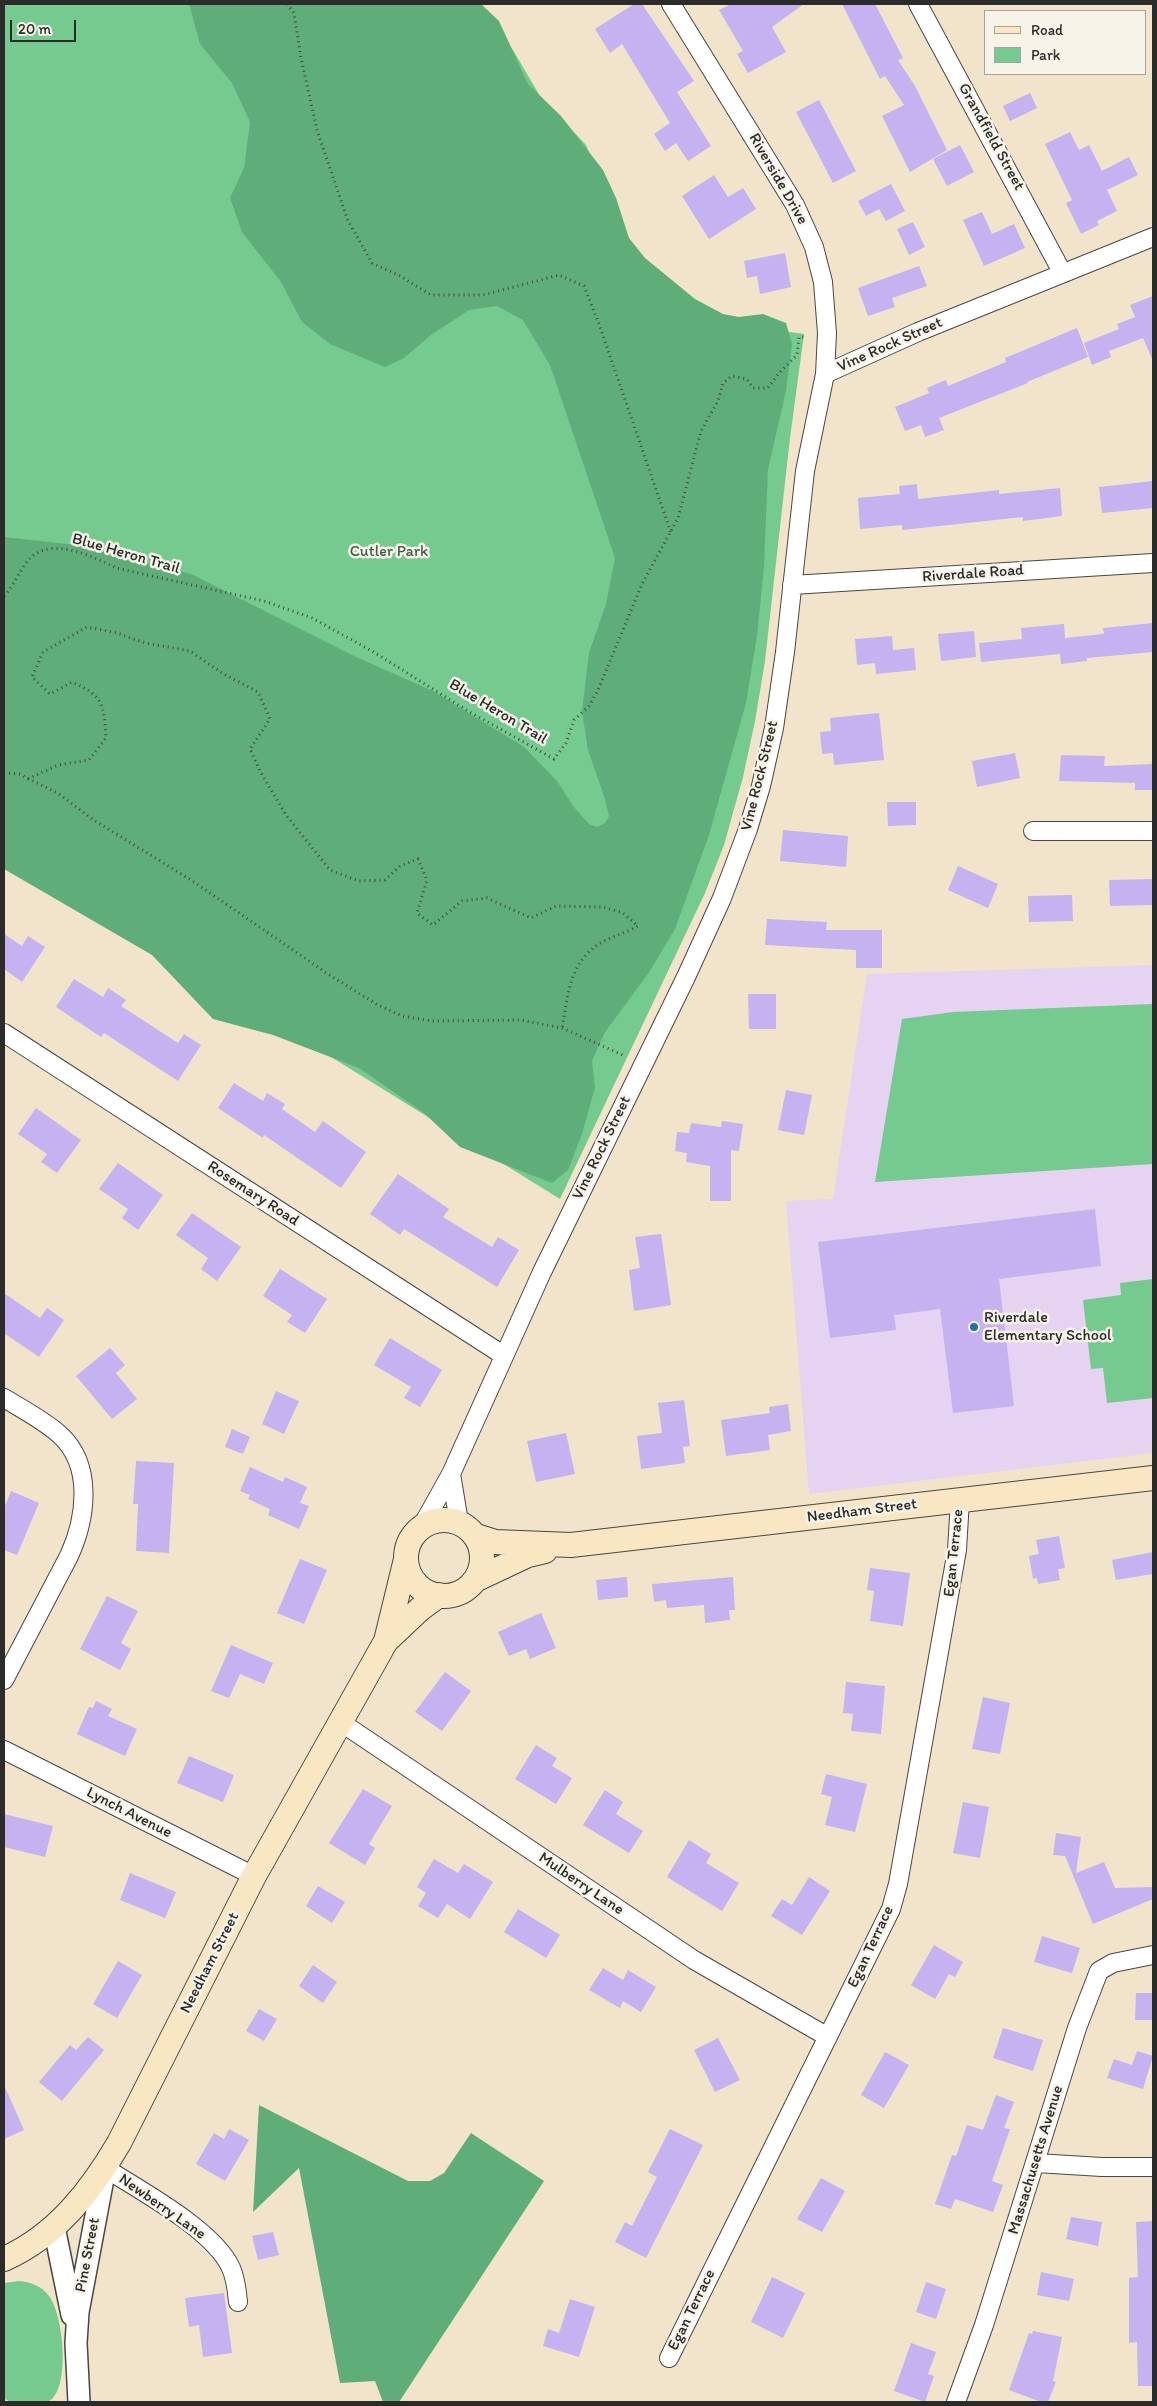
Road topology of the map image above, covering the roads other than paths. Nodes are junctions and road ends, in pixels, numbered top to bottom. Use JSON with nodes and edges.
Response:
{"nodes":[{"id":1,"x":670,"y":4,"type":"edge"},
{"id":2,"x":918,"y":4,"type":"edge"},
{"id":3,"x":1153,"y":237,"type":"edge"},
{"id":4,"x":1062,"y":272,"type":"junction"},
{"id":5,"x":825,"y":374,"type":"junction"},
{"id":6,"x":1153,"y":563,"type":"edge"},
{"id":7,"x":792,"y":585,"type":"junction"},
{"id":8,"x":1033,"y":831,"type":"dead end"},
{"id":9,"x":1153,"y":831,"type":"edge"},
{"id":10,"x":4,"y":1033,"type":"edge"},
{"id":11,"x":503,"y":1355,"type":"junction"},
{"id":12,"x":4,"y":1398,"type":"edge"},
{"id":13,"x":451,"y":1474,"type":"junction"},
{"id":14,"x":1153,"y":1478,"type":"edge"},
{"id":15,"x":960,"y":1500,"type":"junction"},
{"id":16,"x":422,"y":1526,"type":"junction"},
{"id":17,"x":467,"y":1529,"type":"junction"},
{"id":18,"x":571,"y":1545,"type":"junction"},
{"id":19,"x":406,"y":1558,"type":"junction"},
{"id":20,"x":475,"y":1580,"type":"junction"},
{"id":21,"x":439,"y":1595,"type":"junction"},
{"id":22,"x":386,"y":1641,"type":"junction"},
{"id":23,"x":4,"y":1680,"type":"edge"},
{"id":24,"x":339,"y":1721,"type":"junction"},
{"id":25,"x":4,"y":1750,"type":"edge"},
{"id":26,"x":254,"y":1876,"type":"junction"},
{"id":27,"x":1153,"y":1955,"type":"edge"},
{"id":28,"x":828,"y":2037,"type":"junction"},
{"id":29,"x":1036,"y":2162,"type":"junction"},
{"id":30,"x":1153,"y":2167,"type":"edge"},
{"id":31,"x":105,"y":2168,"type":"junction"},
{"id":32,"x":54,"y":2226,"type":"junction"},
{"id":33,"x":4,"y":2259,"type":"edge"},
{"id":34,"x":238,"y":2302,"type":"dead end"},
{"id":35,"x":76,"y":2343,"type":"junction"},
{"id":36,"x":669,"y":2358,"type":"dead end"},
{"id":37,"x":79,"y":2402,"type":"edge"},
{"id":38,"x":956,"y":2402,"type":"edge"}],
"edges":[{"from":1,"to":5,"type":"street","name":"Riverside Drive"},
{"from":2,"to":4,"type":"street","name":"Grandfield Street"},
{"from":3,"to":4,"type":"street","name":"Vine Rock Street"},
{"from":4,"to":5,"type":"street","name":"Vine Rock Street"},
{"from":5,"to":7,"type":"street","name":"Vine Rock Street"},
{"from":6,"to":7,"type":"street","name":"Riverdale Road"},
{"from":7,"to":11,"type":"street","name":"Vine Rock Street"},
{"from":8,"to":9,"type":"street"},
{"from":10,"to":11,"type":"street","name":"Rosemary Road"},
{"from":11,"to":13,"type":"street","name":"Vine Rock Street"},
{"from":12,"to":23,"type":"street"},
{"from":13,"to":16,"type":"street","name":"Vine Rock Street"},
{"from":13,"to":17,"type":"street"},
{"from":14,"to":15,"type":"main road","name":"Needham Street"},
{"from":15,"to":18,"type":"main road","name":"Needham Street"},
{"from":15,"to":28,"type":"street","name":"Egan Terrace"},
{"from":16,"to":17,"type":"main road"},
{"from":16,"to":19,"type":"main road"},
{"from":17,"to":18,"type":"main road","name":"Needham Street"},
{"from":17,"to":20,"type":"main road"},
{"from":18,"to":20,"type":"main road","name":"Needham Street"},
{"from":19,"to":21,"type":"main road"},
{"from":19,"to":22,"type":"main road","name":"Needham Street"},
{"from":20,"to":21,"type":"main road"},
{"from":21,"to":22,"type":"main road","name":"Needham Street"},
{"from":22,"to":24,"type":"main road","name":"Needham Street"},
{"from":24,"to":26,"type":"main road","name":"Needham Street"},
{"from":24,"to":28,"type":"street","name":"Mulberry Lane"},
{"from":25,"to":26,"type":"street","name":"Lynch Avenue"},
{"from":26,"to":31,"type":"main road","name":"Needham Street"},
{"from":27,"to":29,"type":"street","name":"Massachusetts Avenue"},
{"from":28,"to":36,"type":"street","name":"Egan Terrace"},
{"from":29,"to":30,"type":"street"},
{"from":29,"to":38,"type":"street","name":"Massachusetts Avenue"},
{"from":31,"to":32,"type":"main road","name":"Needham Street"},
{"from":31,"to":34,"type":"street","name":"Newberry Lane"},
{"from":31,"to":35,"type":"street","name":"Pine Street"},
{"from":32,"to":33,"type":"main road","name":"Needham Street"},
{"from":32,"to":35,"type":"street","name":"Pine Street"},
{"from":35,"to":37,"type":"street","name":"Pine Street"}]}
